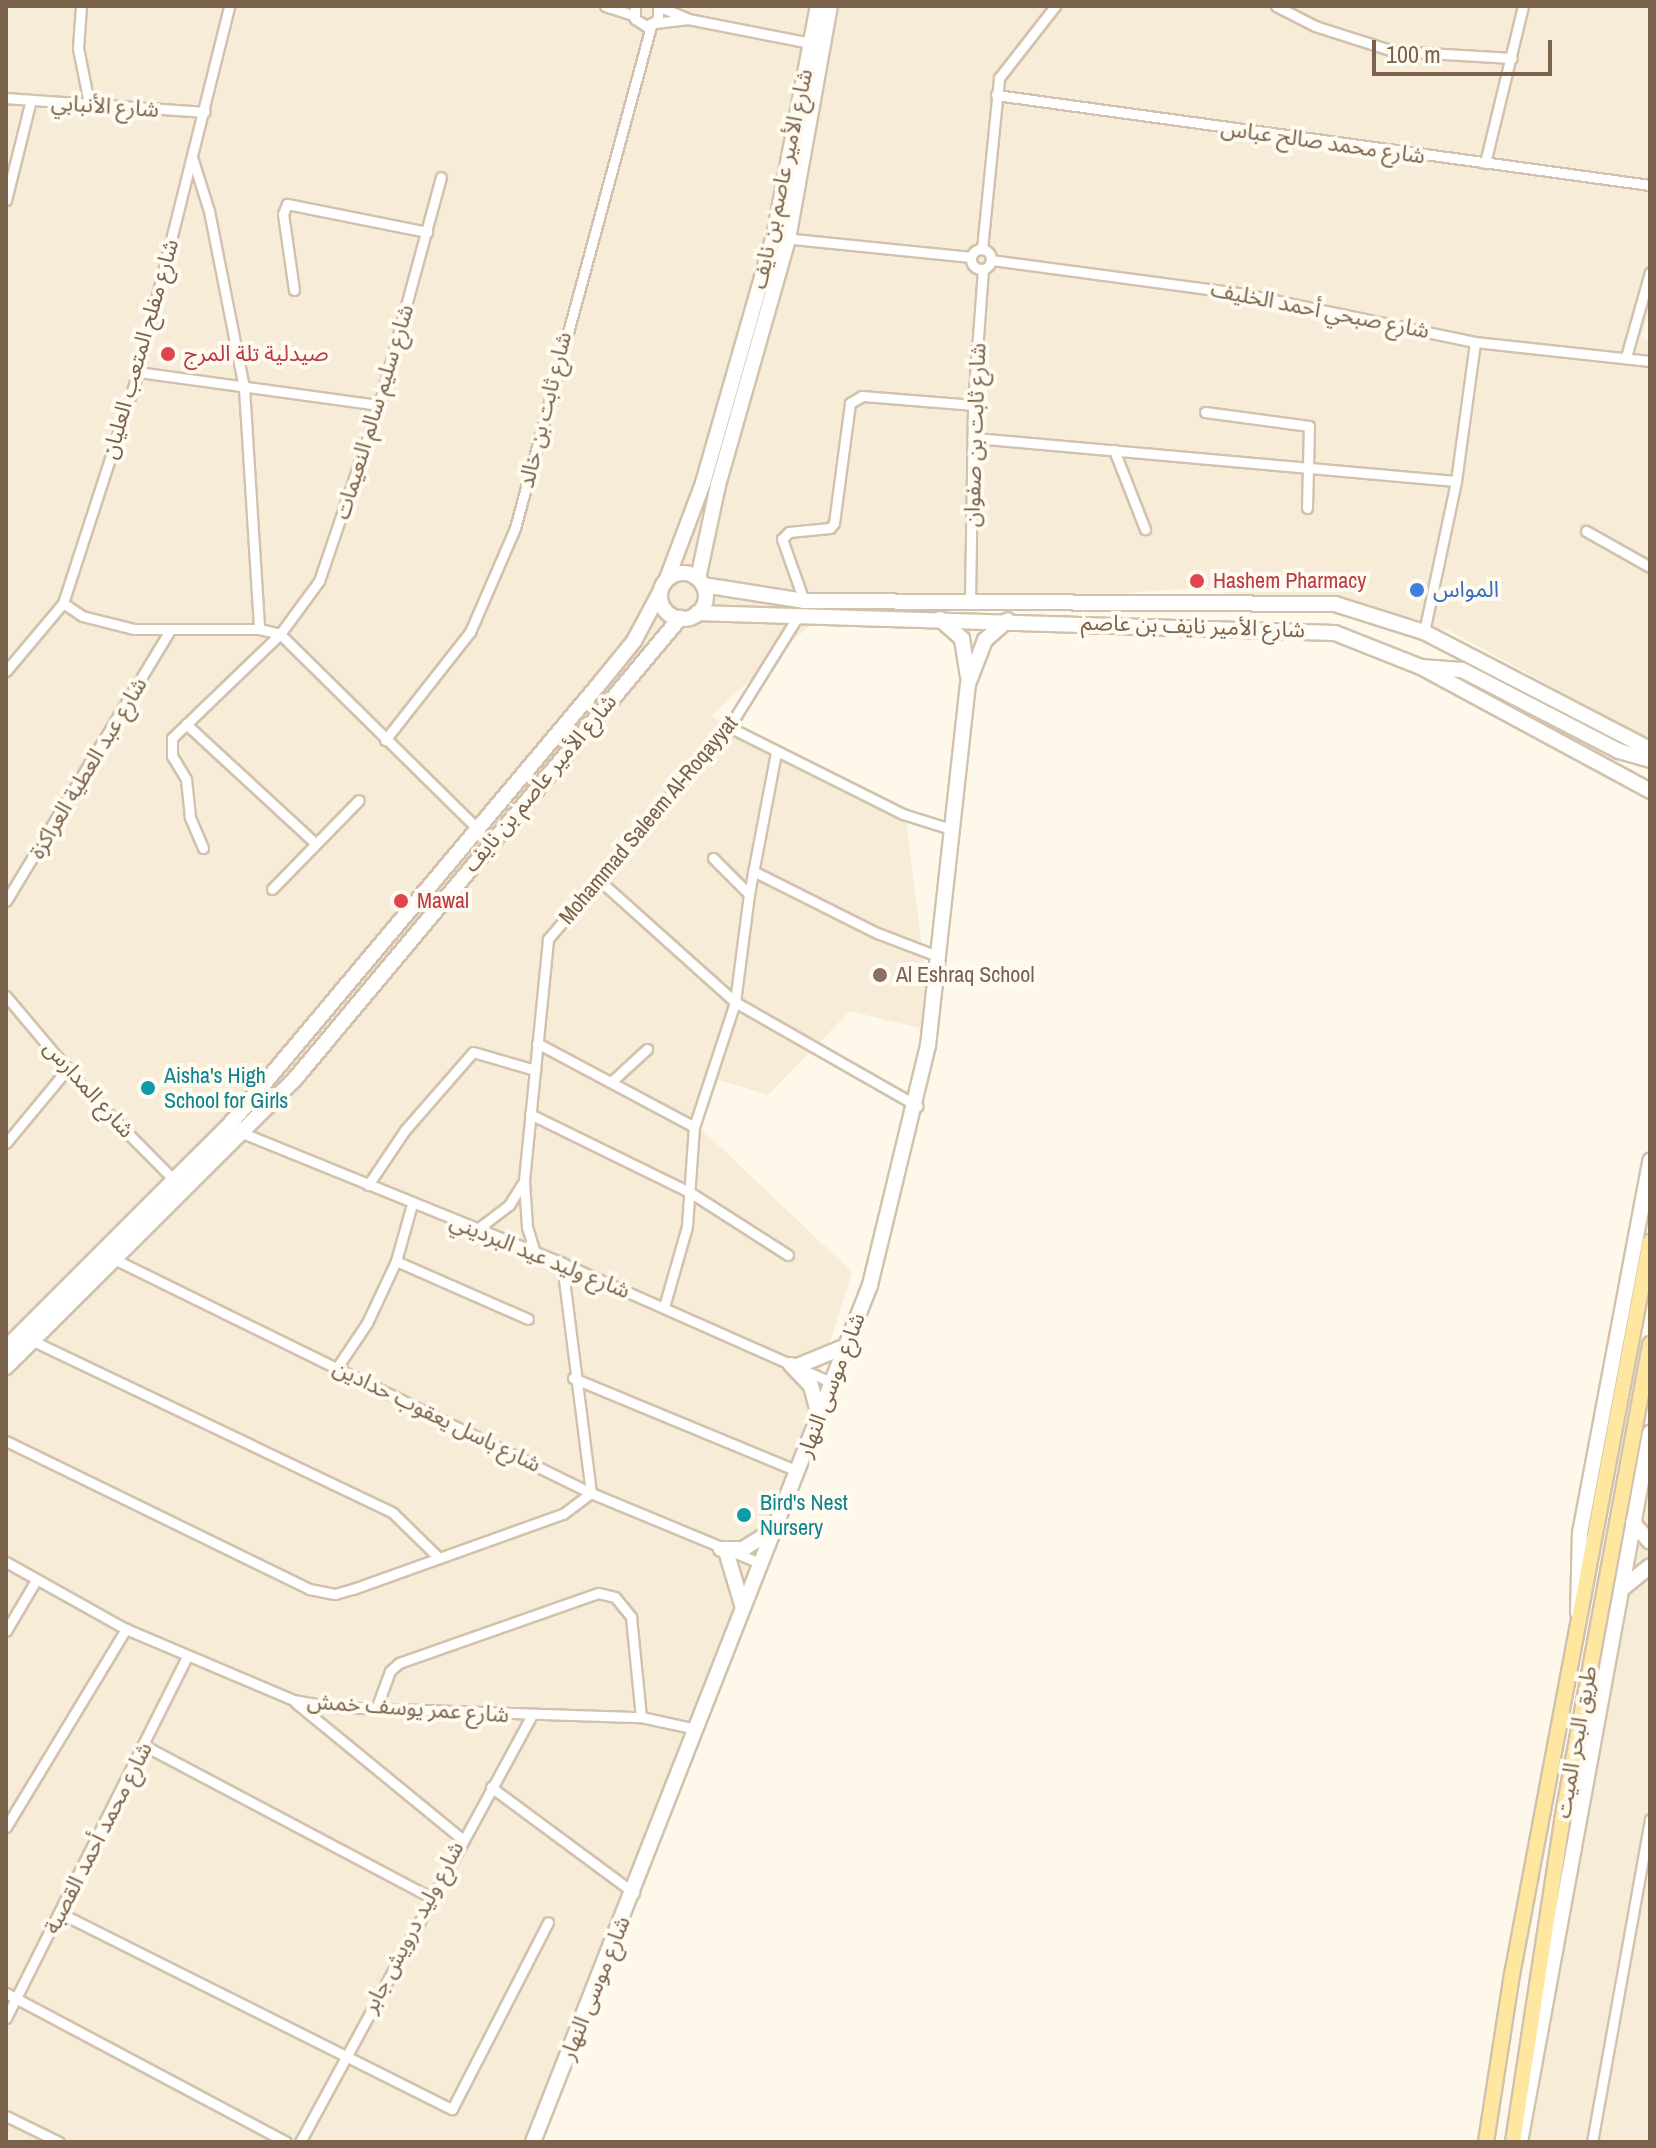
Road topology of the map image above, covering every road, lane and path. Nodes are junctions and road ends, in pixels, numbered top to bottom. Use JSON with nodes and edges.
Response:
{"nodes":[{"id":1,"x":81,"y":6,"type":"edge"},
{"id":2,"x":229,"y":6,"type":"edge"},
{"id":3,"x":605,"y":6,"type":"edge"},
{"id":4,"x":658,"y":6,"type":"edge"},
{"id":5,"x":818,"y":6,"type":"edge"},
{"id":6,"x":830,"y":6,"type":"edge"},
{"id":7,"x":1055,"y":6,"type":"edge"},
{"id":8,"x":1276,"y":6,"type":"edge"},
{"id":9,"x":1523,"y":6,"type":"edge"},
{"id":10,"x":635,"y":15,"type":"edge"},
{"id":11,"x":688,"y":19,"type":"junction"},
{"id":12,"x":653,"y":25,"type":"junction"},
{"id":13,"x":817,"y":44,"type":"junction"},
{"id":14,"x":640,"y":50,"type":"junction"},
{"id":15,"x":1512,"y":58,"type":"junction"},
{"id":16,"x":996,"y":95,"type":"junction"},
{"id":17,"x":6,"y":98,"type":"edge"},
{"id":18,"x":31,"y":100,"type":"junction"},
{"id":19,"x":89,"y":103,"type":"junction"},
{"id":20,"x":205,"y":112,"type":"junction"},
{"id":21,"x":193,"y":160,"type":"junction"},
{"id":22,"x":1485,"y":163,"type":"junction"},
{"id":23,"x":441,"y":177,"type":"dead end"},
{"id":24,"x":1650,"y":185,"type":"edge"},
{"id":25,"x":6,"y":200,"type":"edge"},
{"id":26,"x":427,"y":232,"type":"junction"},
{"id":27,"x":781,"y":237,"type":"junction"},
{"id":28,"x":982,"y":249,"type":"junction"},
{"id":29,"x":971,"y":257,"type":"junction"},
{"id":30,"x":991,"y":260,"type":"junction"},
{"id":31,"x":983,"y":269,"type":"junction"},
{"id":32,"x":1650,"y":272,"type":"edge"},
{"id":33,"x":294,"y":290,"type":"dead end"},
{"id":34,"x":1475,"y":342,"type":"junction"},
{"id":35,"x":1626,"y":357,"type":"junction"},
{"id":36,"x":1650,"y":361,"type":"edge"},
{"id":37,"x":138,"y":372,"type":"junction"},
{"id":38,"x":244,"y":388,"type":"junction"},
{"id":39,"x":379,"y":405,"type":"junction"},
{"id":40,"x":973,"y":405,"type":"junction"},
{"id":41,"x":1205,"y":412,"type":"dead end"},
{"id":42,"x":974,"y":438,"type":"junction"},
{"id":43,"x":1114,"y":450,"type":"junction"},
{"id":44,"x":1308,"y":466,"type":"junction"},
{"id":45,"x":1456,"y":481,"type":"junction"},
{"id":46,"x":1307,"y":508,"type":"dead end"},
{"id":47,"x":1145,"y":529,"type":"dead end"},
{"id":48,"x":1586,"y":531,"type":"dead end"},
{"id":49,"x":1650,"y":567,"type":"edge"},
{"id":50,"x":667,"y":579,"type":"junction"},
{"id":51,"x":701,"y":582,"type":"junction"},
{"id":52,"x":660,"y":599,"type":"junction"},
{"id":53,"x":804,"y":601,"type":"junction"},
{"id":54,"x":970,"y":601,"type":"junction"},
{"id":55,"x":63,"y":603,"type":"junction"},
{"id":56,"x":697,"y":613,"type":"junction"},
{"id":57,"x":798,"y":616,"type":"junction"},
{"id":58,"x":680,"y":618,"type":"junction"},
{"id":59,"x":939,"y":619,"type":"junction"},
{"id":60,"x":1008,"y":620,"type":"junction"},
{"id":61,"x":259,"y":629,"type":"junction"},
{"id":62,"x":1424,"y":632,"type":"junction"},
{"id":63,"x":168,"y":633,"type":"junction"},
{"id":64,"x":280,"y":634,"type":"junction"},
{"id":65,"x":1421,"y":667,"type":"junction"},
{"id":66,"x":6,"y":671,"type":"edge"},
{"id":67,"x":968,"y":684,"type":"junction"},
{"id":68,"x":186,"y":724,"type":"junction"},
{"id":69,"x":729,"y":727,"type":"junction"},
{"id":70,"x":385,"y":740,"type":"junction"},
{"id":71,"x":1650,"y":749,"type":"edge"},
{"id":72,"x":776,"y":752,"type":"junction"},
{"id":73,"x":1650,"y":760,"type":"edge"},
{"id":74,"x":1650,"y":791,"type":"edge"},
{"id":75,"x":359,"y":800,"type":"dead end"},
{"id":76,"x":951,"y":829,"type":"junction"},
{"id":77,"x":480,"y":831,"type":"junction"},
{"id":78,"x":316,"y":844,"type":"junction"},
{"id":79,"x":203,"y":848,"type":"dead end"},
{"id":80,"x":713,"y":858,"type":"dead end"},
{"id":81,"x":753,"y":871,"type":"junction"},
{"id":82,"x":599,"y":880,"type":"junction"},
{"id":83,"x":272,"y":889,"type":"dead end"},
{"id":84,"x":749,"y":894,"type":"junction"},
{"id":85,"x":6,"y":901,"type":"edge"},
{"id":86,"x":940,"y":957,"type":"junction"},
{"id":87,"x":6,"y":996,"type":"edge"},
{"id":88,"x":735,"y":1002,"type":"junction"},
{"id":89,"x":537,"y":1043,"type":"junction"},
{"id":90,"x":647,"y":1049,"type":"dead end"},
{"id":91,"x":68,"y":1068,"type":"junction"},
{"id":92,"x":535,"y":1070,"type":"junction"},
{"id":93,"x":611,"y":1082,"type":"junction"},
{"id":94,"x":917,"y":1106,"type":"junction"},
{"id":95,"x":530,"y":1114,"type":"junction"},
{"id":96,"x":694,"y":1127,"type":"junction"},
{"id":97,"x":245,"y":1134,"type":"junction"},
{"id":98,"x":6,"y":1143,"type":"edge"},
{"id":99,"x":1650,"y":1161,"type":"edge"},
{"id":100,"x":174,"y":1180,"type":"junction"},
{"id":101,"x":524,"y":1180,"type":"junction"},
{"id":102,"x":368,"y":1185,"type":"junction"},
{"id":103,"x":691,"y":1193,"type":"junction"},
{"id":104,"x":412,"y":1204,"type":"junction"},
{"id":105,"x":476,"y":1230,"type":"junction"},
{"id":106,"x":1650,"y":1242,"type":"edge"},
{"id":107,"x":535,"y":1253,"type":"junction"},
{"id":108,"x":788,"y":1255,"type":"dead end"},
{"id":109,"x":116,"y":1260,"type":"junction"},
{"id":110,"x":396,"y":1261,"type":"junction"},
{"id":111,"x":562,"y":1263,"type":"junction"},
{"id":112,"x":664,"y":1307,"type":"junction"},
{"id":113,"x":528,"y":1319,"type":"dead end"},
{"id":114,"x":31,"y":1340,"type":"junction"},
{"id":115,"x":1650,"y":1344,"type":"edge"},
{"id":116,"x":849,"y":1345,"type":"junction"},
{"id":117,"x":6,"y":1348,"type":"edge"},
{"id":118,"x":338,"y":1366,"type":"junction"},
{"id":119,"x":793,"y":1366,"type":"junction"},
{"id":120,"x":6,"y":1367,"type":"edge"},
{"id":121,"x":573,"y":1378,"type":"junction"},
{"id":122,"x":833,"y":1383,"type":"junction"},
{"id":123,"x":819,"y":1417,"type":"junction"},
{"id":124,"x":1650,"y":1433,"type":"edge"},
{"id":125,"x":6,"y":1441,"type":"edge"},
{"id":126,"x":797,"y":1471,"type":"junction"},
{"id":127,"x":591,"y":1493,"type":"junction"},
{"id":128,"x":1633,"y":1523,"type":"junction"},
{"id":129,"x":775,"y":1530,"type":"junction"},
{"id":130,"x":1650,"y":1542,"type":"edge"},
{"id":131,"x":724,"y":1550,"type":"junction"},
{"id":132,"x":439,"y":1558,"type":"junction"},
{"id":133,"x":6,"y":1562,"type":"edge"},
{"id":134,"x":762,"y":1564,"type":"junction"},
{"id":135,"x":1650,"y":1566,"type":"edge"},
{"id":136,"x":36,"y":1580,"type":"junction"},
{"id":137,"x":1621,"y":1592,"type":"junction"},
{"id":138,"x":743,"y":1610,"type":"junction"},
{"id":139,"x":1580,"y":1623,"type":"junction"},
{"id":140,"x":126,"y":1629,"type":"junction"},
{"id":141,"x":6,"y":1631,"type":"edge"},
{"id":142,"x":187,"y":1657,"type":"junction"},
{"id":143,"x":293,"y":1700,"type":"junction"},
{"id":144,"x":376,"y":1709,"type":"junction"},
{"id":145,"x":532,"y":1715,"type":"junction"},
{"id":146,"x":641,"y":1717,"type":"junction"},
{"id":147,"x":696,"y":1729,"type":"junction"},
{"id":148,"x":145,"y":1746,"type":"junction"},
{"id":149,"x":491,"y":1787,"type":"junction"},
{"id":150,"x":1650,"y":1819,"type":"edge"},
{"id":151,"x":6,"y":1827,"type":"edge"},
{"id":152,"x":461,"y":1838,"type":"junction"},
{"id":153,"x":1647,"y":1852,"type":"edge"},
{"id":154,"x":634,"y":1893,"type":"junction"},
{"id":155,"x":430,"y":1897,"type":"junction"},
{"id":156,"x":62,"y":1914,"type":"junction"},
{"id":157,"x":548,"y":1922,"type":"dead end"},
{"id":158,"x":6,"y":1993,"type":"edge"},
{"id":159,"x":17,"y":1999,"type":"junction"},
{"id":160,"x":6,"y":2018,"type":"edge"},
{"id":161,"x":344,"y":2055,"type":"junction"},
{"id":162,"x":6,"y":2116,"type":"edge"},
{"id":163,"x":59,"y":2142,"type":"edge"},
{"id":164,"x":286,"y":2142,"type":"edge"},
{"id":165,"x":300,"y":2142,"type":"edge"},
{"id":166,"x":533,"y":2142,"type":"edge"},
{"id":167,"x":1486,"y":2142,"type":"edge"},
{"id":168,"x":1513,"y":2142,"type":"edge"},
{"id":169,"x":1520,"y":2142,"type":"edge"},
{"id":170,"x":1592,"y":2142,"type":"edge"}],
"edges":[{"from":1,"to":19,"type":"street"},
{"from":2,"to":20,"type":"street","name":"شارع مفلح المتعب العليان"},
{"from":3,"to":10,"type":"street"},
{"from":4,"to":11,"type":"street"},
{"from":4,"to":12,"type":"street","name":"شارع ثابت بن خالد"},
{"from":5,"to":13,"type":"main road","name":"شارع الأمير عاصم بن نايف"},
{"from":6,"to":13,"type":"main road","name":"شارع الأمير عاصم بن نايف"},
{"from":7,"to":16,"type":"street"},
{"from":8,"to":15,"type":"street"},
{"from":9,"to":15,"type":"street"},
{"from":10,"to":12,"type":"street"},
{"from":10,"to":14,"type":"street","name":"شارع ثابت بن خالد"},
{"from":11,"to":12,"type":"street"},
{"from":11,"to":13,"type":"street"},
{"from":12,"to":14,"type":"street","name":"شارع ثابت بن خالد"},
{"from":13,"to":27,"type":"main road","name":"شارع الأمير عاصم بن نايف"},
{"from":14,"to":70,"type":"street","name":"شارع ثابت بن خالد"},
{"from":15,"to":22,"type":"street"},
{"from":16,"to":22,"type":"street","name":"شارع محمد صالح عباس"},
{"from":16,"to":28,"type":"street"},
{"from":17,"to":18,"type":"street","name":"شارع الأنبابي"},
{"from":18,"to":19,"type":"street","name":"شارع الأنبابي"},
{"from":18,"to":25,"type":"street"},
{"from":19,"to":20,"type":"street","name":"شارع الأنبابي"},
{"from":20,"to":21,"type":"street","name":"شارع مفلح المتعب العليان"},
{"from":21,"to":37,"type":"street","name":"شارع مفلح المتعب العليان"},
{"from":21,"to":38,"type":"street"},
{"from":22,"to":24,"type":"street","name":"شارع محمد صالح عباس"},
{"from":23,"to":26,"type":"street","name":"شارع سليم سالم النعيمات"},
{"from":26,"to":33,"type":"street"},
{"from":26,"to":39,"type":"street","name":"شارع سليم سالم النعيمات"},
{"from":27,"to":29,"type":"street"},
{"from":27,"to":50,"type":"main road","name":"شارع الأمير عاصم بن نايف"},
{"from":27,"to":51,"type":"main road","name":"شارع الأمير عاصم بن نايف"},
{"from":28,"to":29,"type":"street"},
{"from":28,"to":30,"type":"street"},
{"from":29,"to":31,"type":"street"},
{"from":30,"to":31,"type":"street"},
{"from":30,"to":34,"type":"street","name":"شارع صبحي أحمد الخليف"},
{"from":31,"to":40,"type":"street","name":"شارع ثابت بن صفوان"},
{"from":32,"to":35,"type":"street"},
{"from":34,"to":35,"type":"street","name":"شارع صبحي أحمد الخليف"},
{"from":34,"to":45,"type":"street"},
{"from":35,"to":36,"type":"street","name":"شارع صبحي أحمد الخليف"},
{"from":37,"to":38,"type":"street"},
{"from":37,"to":55,"type":"street","name":"شارع مفلح المتعب العليان"},
{"from":38,"to":39,"type":"street"},
{"from":38,"to":61,"type":"street"},
{"from":39,"to":64,"type":"street","name":"شارع سليم سالم النعيمات"},
{"from":40,"to":42,"type":"street","name":"شارع ثابت بن صفوان"},
{"from":40,"to":53,"type":"street"},
{"from":41,"to":44,"type":"street"},
{"from":42,"to":43,"type":"street"},
{"from":42,"to":54,"type":"street","name":"شارع ثابت بن صفوان"},
{"from":43,"to":44,"type":"street"},
{"from":43,"to":47,"type":"street"},
{"from":44,"to":45,"type":"street"},
{"from":44,"to":46,"type":"street"},
{"from":45,"to":62,"type":"street"},
{"from":48,"to":49,"type":"street"},
{"from":50,"to":51,"type":"main road"},
{"from":50,"to":52,"type":"main road"},
{"from":51,"to":53,"type":"main road","name":"شارع الأمير نايف بن عاصم"},
{"from":51,"to":56,"type":"main road"},
{"from":52,"to":58,"type":"main road"},
{"from":52,"to":77,"type":"main road","name":"شارع الأمير عاصم بن نايف"},
{"from":53,"to":54,"type":"main road","name":"شارع الأمير نايف بن عاصم"},
{"from":54,"to":62,"type":"main road","name":"شارع الأمير نايف بن عاصم"},
{"from":55,"to":63,"type":"street"},
{"from":55,"to":66,"type":"street","name":"شارع مفلح المتعب العليان"},
{"from":56,"to":57,"type":"main road","name":"شارع الأمير نايف بن عاصم"},
{"from":56,"to":58,"type":"main road"},
{"from":57,"to":59,"type":"main road","name":"شارع الأمير نايف بن عاصم"},
{"from":57,"to":69,"type":"street","name":"Mohammad Saleem Al-Roqayyat"},
{"from":58,"to":97,"type":"main road","name":"شارع الأمير عاصم بن نايف"},
{"from":59,"to":60,"type":"main road","name":"شارع الأمير نايف بن عاصم"},
{"from":59,"to":67,"type":"main road","name":"شارع موسى النهار"},
{"from":60,"to":65,"type":"main road","name":"شارع الأمير نايف بن عاصم"},
{"from":60,"to":67,"type":"main road","name":"شارع موسى النهار"},
{"from":61,"to":63,"type":"street"},
{"from":61,"to":64,"type":"street"},
{"from":62,"to":71,"type":"main road","name":"شارع الأمير نايف بن عاصم"},
{"from":63,"to":85,"type":"street","name":"شارع عبد العطية العراكزة"},
{"from":64,"to":68,"type":"street","name":"شارع سليم سالم النعيمات"},
{"from":64,"to":70,"type":"street"},
{"from":65,"to":73,"type":"main road"},
{"from":65,"to":74,"type":"main road","name":"شارع الأمير نايف بن عاصم"},
{"from":67,"to":76,"type":"main road","name":"شارع موسى النهار"},
{"from":68,"to":78,"type":"street"},
{"from":68,"to":79,"type":"street"},
{"from":69,"to":72,"type":"street"},
{"from":69,"to":82,"type":"street","name":"Mohammad Saleem Al-Roqayyat"},
{"from":70,"to":77,"type":"street"},
{"from":72,"to":76,"type":"street"},
{"from":72,"to":81,"type":"street"},
{"from":75,"to":78,"type":"street"},
{"from":76,"to":86,"type":"main road","name":"شارع موسى النهار"},
{"from":77,"to":100,"type":"main road","name":"شارع الأمير عاصم بن نايف"},
{"from":78,"to":83,"type":"street"},
{"from":80,"to":84,"type":"street"},
{"from":81,"to":84,"type":"street"},
{"from":81,"to":86,"type":"street"},
{"from":82,"to":88,"type":"street"},
{"from":82,"to":89,"type":"street","name":"Mohammad Saleem Al-Roqayyat"},
{"from":84,"to":88,"type":"street"},
{"from":86,"to":94,"type":"main road","name":"شارع موسى النهار"},
{"from":87,"to":91,"type":"street","name":"شارع المدارس"},
{"from":88,"to":94,"type":"street"},
{"from":88,"to":96,"type":"street"},
{"from":89,"to":92,"type":"street","name":"Mohammad Saleem Al-Roqayyat"},
{"from":89,"to":93,"type":"street"},
{"from":90,"to":93,"type":"street"},
{"from":91,"to":98,"type":"street"},
{"from":91,"to":100,"type":"street","name":"شارع المدارس"},
{"from":92,"to":95,"type":"street","name":"Mohammad Saleem Al-Roqayyat"},
{"from":92,"to":102,"type":"street"},
{"from":93,"to":96,"type":"street"},
{"from":94,"to":116,"type":"main road","name":"شارع موسى النهار"},
{"from":95,"to":101,"type":"street","name":"Mohammad Saleem Al-Roqayyat"},
{"from":95,"to":103,"type":"street"},
{"from":96,"to":103,"type":"street"},
{"from":97,"to":102,"type":"street","name":"شارع وليد عيد البرديني"},
{"from":97,"to":109,"type":"main road","name":"شارع الأمير عاصم بن نايف"},
{"from":99,"to":139,"type":"main road"},
{"from":100,"to":117,"type":"main road","name":"شارع الأمير عاصم بن نايف"},
{"from":101,"to":105,"type":"street"},
{"from":101,"to":107,"type":"street","name":"Mohammad Saleem Al-Roqayyat"},
{"from":102,"to":104,"type":"street","name":"شارع وليد عيد البرديني"},
{"from":103,"to":108,"type":"street"},
{"from":103,"to":112,"type":"street"},
{"from":104,"to":105,"type":"street","name":"شارع وليد عيد البرديني"},
{"from":104,"to":110,"type":"street"},
{"from":105,"to":107,"type":"street","name":"شارع وليد عيد البرديني"},
{"from":106,"to":139,"type":"main road"},
{"from":107,"to":111,"type":"street","name":"شارع وليد عيد البرديني"},
{"from":109,"to":114,"type":"main road","name":"شارع الأمير عاصم بن نايف"},
{"from":109,"to":118,"type":"street","name":"شارع باسل يعقوب حدادين"},
{"from":110,"to":113,"type":"street"},
{"from":110,"to":118,"type":"street"},
{"from":111,"to":112,"type":"street","name":"شارع وليد عيد البرديني"},
{"from":111,"to":121,"type":"street"},
{"from":112,"to":119,"type":"street","name":"شارع وليد عيد البرديني"},
{"from":114,"to":120,"type":"main road","name":"شارع الأمير عاصم بن نايف"},
{"from":114,"to":132,"type":"street"},
{"from":115,"to":168,"type":"main road","name":"طريق البحر الميت"},
{"from":116,"to":119,"type":"main road"},
{"from":116,"to":122,"type":"main road","name":"شارع موسى النهار"},
{"from":118,"to":127,"type":"street","name":"شارع باسل يعقوب حدادين"},
{"from":119,"to":122,"type":"street","name":"شارع وليد عيد البرديني"},
{"from":119,"to":123,"type":"main road"},
{"from":121,"to":126,"type":"street"},
{"from":121,"to":127,"type":"street"},
{"from":122,"to":123,"type":"main road","name":"شارع موسى النهار"},
{"from":123,"to":126,"type":"main road","name":"شارع موسى النهار"},
{"from":124,"to":128,"type":"main road"},
{"from":125,"to":132,"type":"street"},
{"from":126,"to":129,"type":"main road","name":"شارع موسى النهار"},
{"from":127,"to":131,"type":"street","name":"شارع باسل يعقوب حدادين"},
{"from":127,"to":132,"type":"street"},
{"from":128,"to":130,"type":"main road"},
{"from":128,"to":137,"type":"main road"},
{"from":129,"to":131,"type":"main road"},
{"from":129,"to":134,"type":"main road","name":"شارع موسى النهار"},
{"from":131,"to":134,"type":"street","name":"شارع باسل يعقوب حدادين"},
{"from":131,"to":138,"type":"main road"},
{"from":133,"to":136,"type":"street","name":"شارع عمر يوسف خمش"},
{"from":134,"to":138,"type":"main road","name":"شارع موسى النهار"},
{"from":135,"to":137,"type":"main road"},
{"from":136,"to":140,"type":"street","name":"شارع عمر يوسف خمش"},
{"from":136,"to":141,"type":"street"},
{"from":137,"to":169,"type":"main road"},
{"from":138,"to":147,"type":"main road","name":"شارع موسى النهار"},
{"from":139,"to":167,"type":"main road"},
{"from":140,"to":142,"type":"street","name":"شارع عمر يوسف خمش"},
{"from":140,"to":151,"type":"street"},
{"from":142,"to":143,"type":"street","name":"شارع عمر يوسف خمش"},
{"from":142,"to":148,"type":"street","name":"شارع محمد أحمد القصبة"},
{"from":143,"to":144,"type":"street","name":"شارع عمر يوسف خمش"},
{"from":143,"to":152,"type":"street"},
{"from":144,"to":145,"type":"street","name":"شارع عمر يوسف خمش"},
{"from":144,"to":146,"type":"street"},
{"from":145,"to":146,"type":"street","name":"شارع عمر يوسف خمش"},
{"from":145,"to":149,"type":"street","name":"شارع وليد درويش جابر"},
{"from":146,"to":147,"type":"street","name":"شارع عمر يوسف خمش"},
{"from":147,"to":154,"type":"main road","name":"شارع موسى النهار"},
{"from":148,"to":155,"type":"street"},
{"from":148,"to":156,"type":"street","name":"شارع محمد أحمد القصبة"},
{"from":149,"to":152,"type":"street","name":"شارع وليد درويش جابر"},
{"from":149,"to":154,"type":"street"},
{"from":150,"to":153,"type":"street"},
{"from":152,"to":155,"type":"street","name":"شارع وليد درويش جابر"},
{"from":153,"to":170,"type":"street"},
{"from":154,"to":166,"type":"main road","name":"شارع موسى النهار"},
{"from":155,"to":161,"type":"street","name":"شارع وليد درويش جابر"},
{"from":156,"to":159,"type":"street","name":"شارع محمد أحمد القصبة"},
{"from":156,"to":161,"type":"street"},
{"from":157,"to":161,"type":"street"},
{"from":158,"to":159,"type":"street"},
{"from":159,"to":160,"type":"street","name":"شارع محمد أحمد القصبة"},
{"from":159,"to":164,"type":"street"},
{"from":161,"to":165,"type":"street","name":"شارع وليد درويش جابر"},
{"from":162,"to":163,"type":"street"}]}
